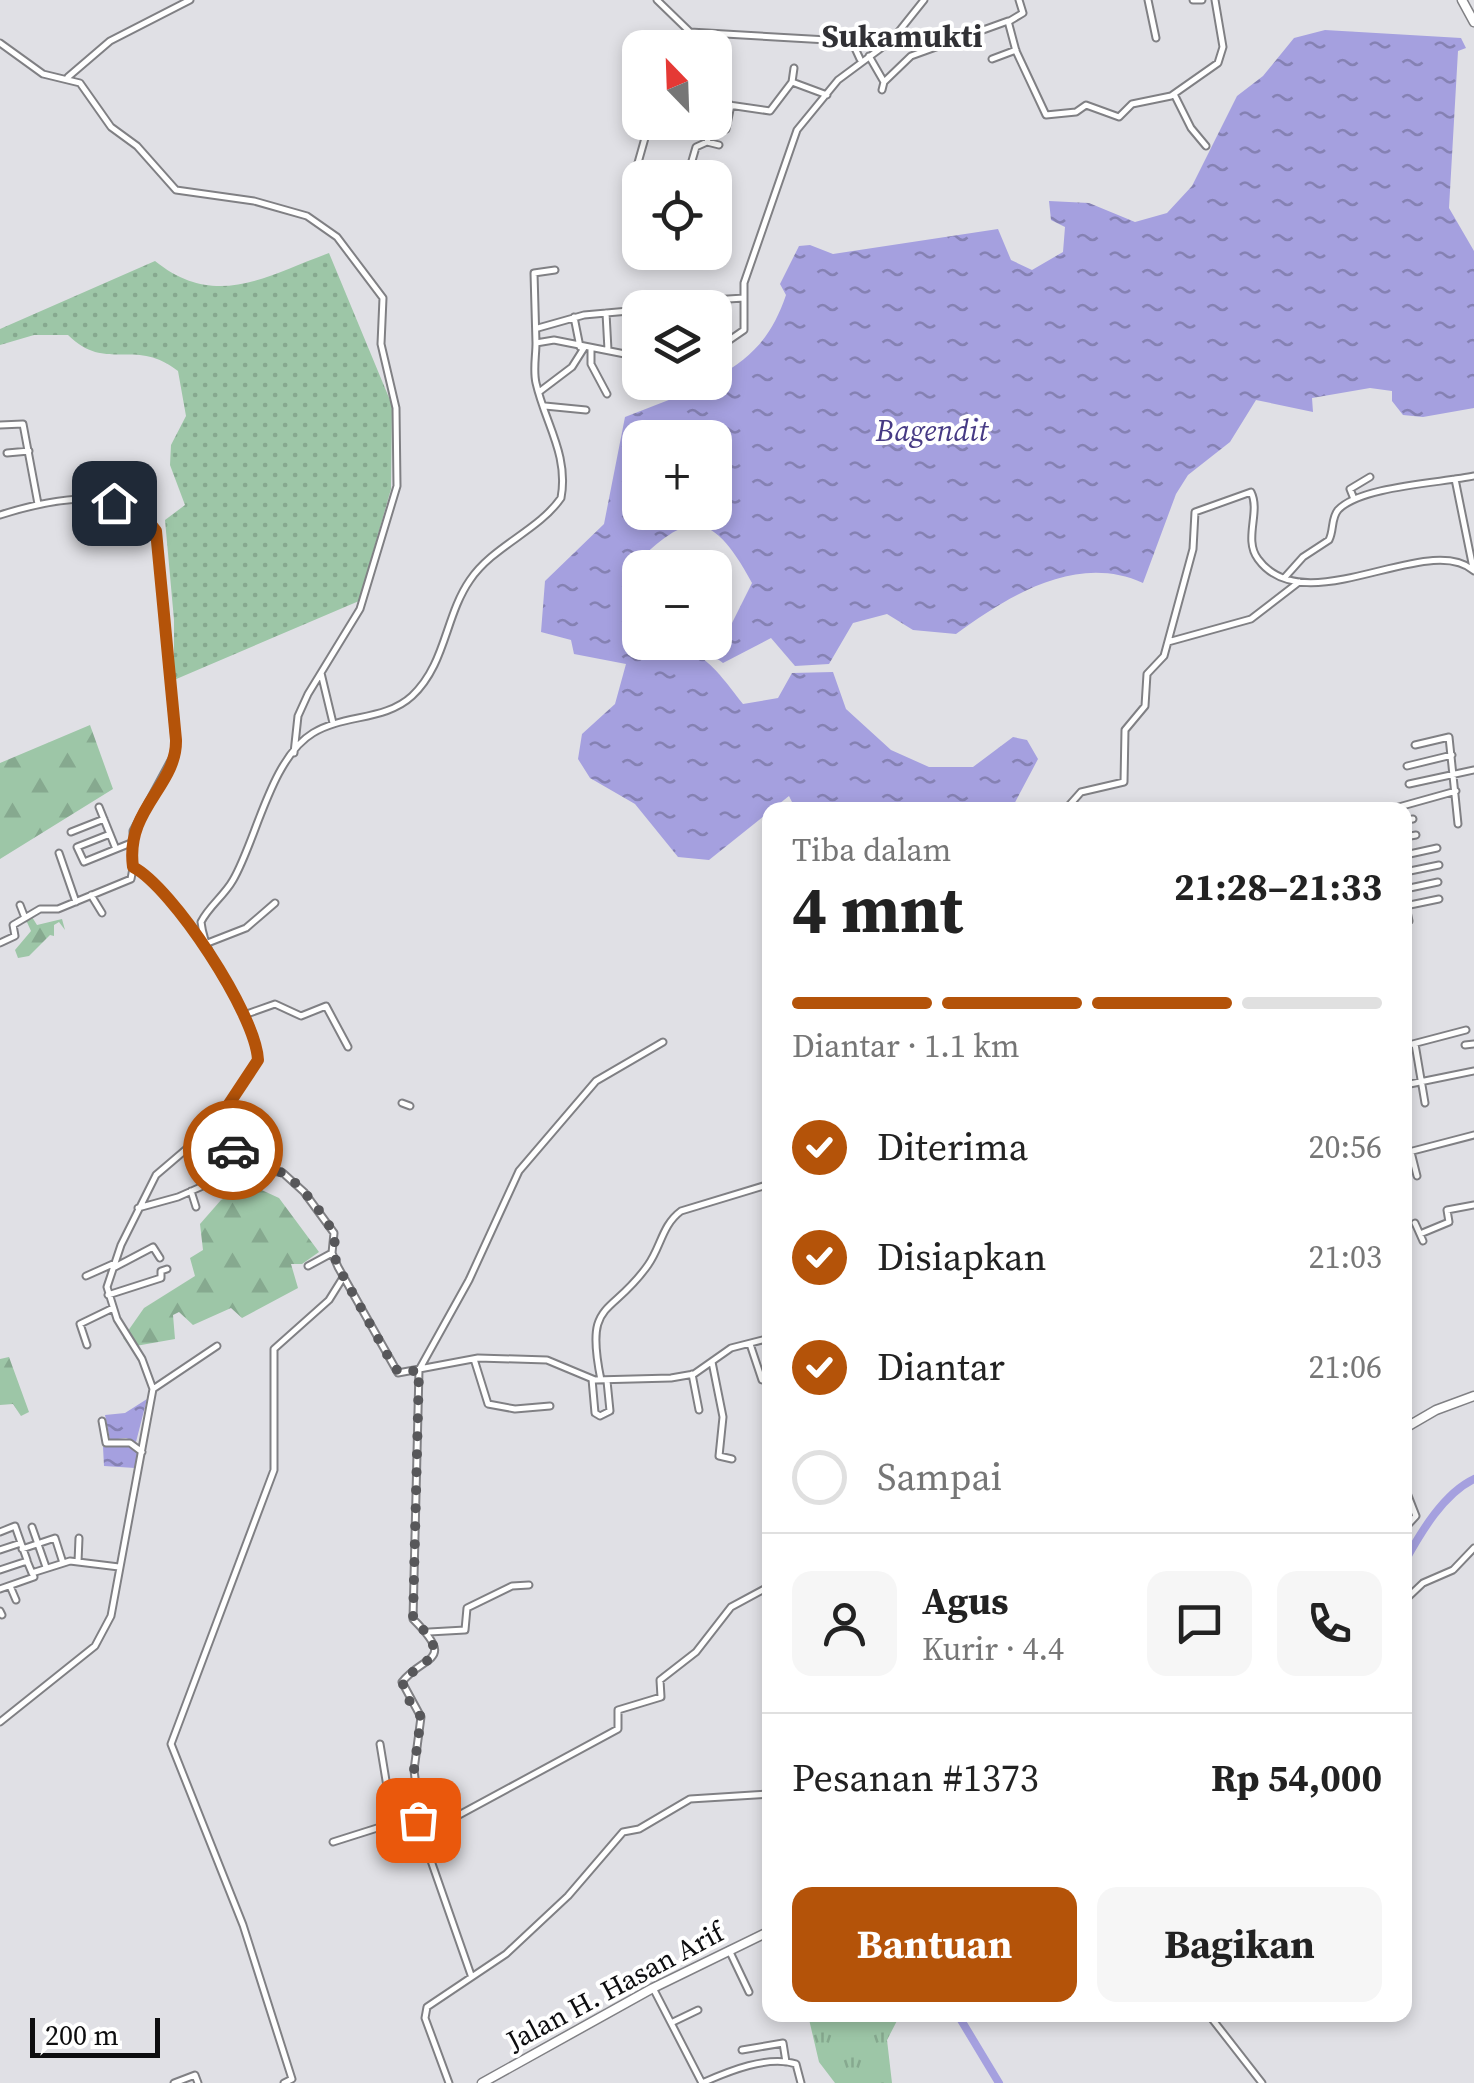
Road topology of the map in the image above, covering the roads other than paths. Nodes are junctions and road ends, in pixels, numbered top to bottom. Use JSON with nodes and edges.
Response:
{"nodes":[{"id":1,"x":190,"y":0,"type":"edge"},
{"id":2,"x":657,"y":0,"type":"edge"},
{"id":3,"x":924,"y":0,"type":"edge"},
{"id":4,"x":1019,"y":0,"type":"edge"},
{"id":5,"x":1148,"y":0,"type":"edge"},
{"id":6,"x":1192,"y":0,"type":"edge"},
{"id":7,"x":1202,"y":0,"type":"edge"},
{"id":8,"x":1215,"y":0,"type":"edge"},
{"id":9,"x":1462,"y":0,"type":"edge"},
{"id":10,"x":1473,"y":20,"type":"edge"},
{"id":11,"x":1008,"y":22,"type":"junction"},
{"id":12,"x":1156,"y":38,"type":"dead end"},
{"id":13,"x":0,"y":43,"type":"edge"},
{"id":14,"x":1016,"y":50,"type":"junction"},
{"id":15,"x":869,"y":56,"type":"junction"},
{"id":16,"x":860,"y":59,"type":"junction"},
{"id":17,"x":992,"y":59,"type":"dead end"},
{"id":18,"x":794,"y":68,"type":"dead end"},
{"id":19,"x":68,"y":77,"type":"junction"},
{"id":20,"x":792,"y":82,"type":"junction"},
{"id":21,"x":884,"y":82,"type":"junction"},
{"id":22,"x":882,"y":90,"type":"dead end"},
{"id":23,"x":826,"y":94,"type":"junction"},
{"id":24,"x":1174,"y":94,"type":"junction"},
{"id":25,"x":732,"y":105,"type":"edge"},
{"id":26,"x":707,"y":142,"type":"joint"},
{"id":27,"x":719,"y":144,"type":"dead end"},
{"id":28,"x":1206,"y":146,"type":"dead end"},
{"id":29,"x":692,"y":160,"type":"edge"},
{"id":30,"x":555,"y":270,"type":"dead end"},
{"id":31,"x":744,"y":298,"type":"junction"},
{"id":32,"x":732,"y":299,"type":"edge"},
{"id":33,"x":622,"y":312,"type":"edge"},
{"id":34,"x":606,"y":313,"type":"junction"},
{"id":35,"x":574,"y":316,"type":"junction"},
{"id":36,"x":538,"y":328,"type":"junction"},
{"id":37,"x":732,"y":338,"type":"edge"},
{"id":38,"x":536,"y":343,"type":"junction"},
{"id":39,"x":585,"y":348,"type":"junction"},
{"id":40,"x":608,"y":350,"type":"junction"},
{"id":41,"x":622,"y":353,"type":"edge"},
{"id":42,"x":540,"y":392,"type":"junction"},
{"id":43,"x":607,"y":394,"type":"dead end"},
{"id":44,"x":545,"y":406,"type":"junction"},
{"id":45,"x":586,"y":410,"type":"dead end"},
{"id":46,"x":0,"y":425,"type":"edge"},
{"id":47,"x":30,"y":451,"type":"junction"},
{"id":48,"x":7,"y":453,"type":"dead end"},
{"id":49,"x":1474,"y":476,"type":"edge"},
{"id":50,"x":1370,"y":477,"type":"dead end"},
{"id":51,"x":1455,"y":479,"type":"junction"},
{"id":52,"x":1354,"y":500,"type":"junction"},
{"id":53,"x":38,"y":504,"type":"junction"},
{"id":54,"x":0,"y":515,"type":"edge"},
{"id":55,"x":1474,"y":570,"type":"edge"},
{"id":56,"x":1286,"y":576,"type":"junction"},
{"id":57,"x":1300,"y":581,"type":"junction"},
{"id":58,"x":1168,"y":642,"type":"junction"},
{"id":59,"x":321,"y":672,"type":"junction"},
{"id":60,"x":329,"y":726,"type":"junction"},
{"id":61,"x":295,"y":741,"type":"junction"},
{"id":62,"x":303,"y":742,"type":"junction"},
{"id":63,"x":1415,"y":745,"type":"dead end"},
{"id":64,"x":294,"y":755,"type":"junction"},
{"id":65,"x":1452,"y":755,"type":"junction"},
{"id":66,"x":1406,"y":766,"type":"dead end"},
{"id":67,"x":1474,"y":770,"type":"edge"},
{"id":68,"x":1455,"y":773,"type":"junction"},
{"id":69,"x":1409,"y":784,"type":"dead end"},
{"id":70,"x":1457,"y":790,"type":"junction"},
{"id":71,"x":1073,"y":802,"type":"edge"},
{"id":72,"x":1412,"y":803,"type":"edge"},
{"id":73,"x":1458,"y":806,"type":"junction"},
{"id":74,"x":99,"y":807,"type":"dead end"},
{"id":75,"x":1448,"y":808,"type":"dead end"},
{"id":76,"x":104,"y":819,"type":"junction"},
{"id":77,"x":1458,"y":824,"type":"dead end"},
{"id":78,"x":71,"y":832,"type":"dead end"},
{"id":79,"x":110,"y":834,"type":"junction"},
{"id":80,"x":1416,"y":835,"type":"dead end"},
{"id":81,"x":1412,"y":836,"type":"edge"},
{"id":82,"x":131,"y":843,"type":"junction"},
{"id":83,"x":1437,"y":848,"type":"dead end"},
{"id":84,"x":116,"y":849,"type":"junction"},
{"id":85,"x":59,"y":853,"type":"dead end"},
{"id":86,"x":1412,"y":853,"type":"edge"},
{"id":87,"x":1439,"y":865,"type":"dead end"},
{"id":88,"x":135,"y":868,"type":"junction"},
{"id":89,"x":1412,"y":871,"type":"edge"},
{"id":90,"x":1438,"y":882,"type":"dead end"},
{"id":91,"x":1412,"y":888,"type":"edge"},
{"id":92,"x":91,"y":895,"type":"junction"},
{"id":93,"x":1439,"y":899,"type":"dead end"},
{"id":94,"x":76,"y":902,"type":"junction"},
{"id":95,"x":275,"y":903,"type":"dead end"},
{"id":96,"x":1412,"y":904,"type":"edge"},
{"id":97,"x":20,"y":905,"type":"dead end"},
{"id":98,"x":102,"y":913,"type":"dead end"},
{"id":99,"x":26,"y":918,"type":"junction"},
{"id":100,"x":0,"y":943,"type":"edge"},
{"id":101,"x":206,"y":945,"type":"junction"},
{"id":102,"x":244,"y":1015,"type":"junction"},
{"id":103,"x":1466,"y":1030,"type":"dead end"},
{"id":104,"x":663,"y":1042,"type":"dead end"},
{"id":105,"x":1415,"y":1044,"type":"junction"},
{"id":106,"x":1474,"y":1044,"type":"edge"},
{"id":107,"x":1412,"y":1045,"type":"edge"},
{"id":108,"x":1465,"y":1045,"type":"dead end"},
{"id":109,"x":348,"y":1048,"type":"dead end"},
{"id":110,"x":1474,"y":1070,"type":"edge"},
{"id":111,"x":1421,"y":1083,"type":"junction"},
{"id":112,"x":1412,"y":1085,"type":"edge"},
{"id":113,"x":1424,"y":1103,"type":"dead end"},
{"id":114,"x":217,"y":1122,"type":"junction"},
{"id":115,"x":1474,"y":1135,"type":"edge"},
{"id":116,"x":1412,"y":1152,"type":"edge"},
{"id":117,"x":1412,"y":1163,"type":"edge"},
{"id":118,"x":248,"y":1166,"type":"junction"},
{"id":119,"x":1417,"y":1176,"type":"dead end"},
{"id":120,"x":762,"y":1188,"type":"edge"},
{"id":121,"x":191,"y":1191,"type":"junction"},
{"id":122,"x":1474,"y":1205,"type":"edge"},
{"id":123,"x":196,"y":1207,"type":"dead end"},
{"id":124,"x":138,"y":1208,"type":"junction"},
{"id":125,"x":1415,"y":1223,"type":"dead end"},
{"id":126,"x":332,"y":1253,"type":"junction"},
{"id":127,"x":160,"y":1258,"type":"dead end"},
{"id":128,"x":114,"y":1265,"type":"junction"},
{"id":129,"x":308,"y":1266,"type":"dead end"},
{"id":130,"x":167,"y":1269,"type":"dead end"},
{"id":131,"x":341,"y":1272,"type":"junction"},
{"id":132,"x":86,"y":1276,"type":"dead end"},
{"id":133,"x":108,"y":1295,"type":"junction"},
{"id":134,"x":112,"y":1308,"type":"junction"},
{"id":135,"x":762,"y":1340,"type":"edge"},
{"id":136,"x":750,"y":1344,"type":"junction"},
{"id":137,"x":86,"y":1345,"type":"dead end"},
{"id":138,"x":217,"y":1346,"type":"dead end"},
{"id":139,"x":474,"y":1359,"type":"junction"},
{"id":140,"x":712,"y":1362,"type":"junction"},
{"id":141,"x":419,"y":1370,"type":"junction"},
{"id":142,"x":692,"y":1374,"type":"junction"},
{"id":143,"x":592,"y":1379,"type":"junction"},
{"id":144,"x":604,"y":1380,"type":"junction"},
{"id":145,"x":762,"y":1380,"type":"dead end"},
{"id":146,"x":154,"y":1389,"type":"junction"},
{"id":147,"x":1474,"y":1396,"type":"edge"},
{"id":148,"x":550,"y":1406,"type":"dead end"},
{"id":149,"x":699,"y":1410,"type":"dead end"},
{"id":150,"x":102,"y":1421,"type":"dead end"},
{"id":151,"x":1412,"y":1424,"type":"edge"},
{"id":152,"x":142,"y":1452,"type":"junction"},
{"id":153,"x":732,"y":1459,"type":"dead end"},
{"id":154,"x":32,"y":1528,"type":"dead end"},
{"id":155,"x":0,"y":1532,"type":"edge"},
{"id":156,"x":61,"y":1538,"type":"dead end"},
{"id":157,"x":79,"y":1538,"type":"dead end"},
{"id":158,"x":38,"y":1544,"type":"junction"},
{"id":159,"x":22,"y":1546,"type":"junction"},
{"id":160,"x":1474,"y":1548,"type":"edge"},
{"id":161,"x":0,"y":1550,"type":"edge"},
{"id":162,"x":62,"y":1560,"type":"junction"},
{"id":163,"x":27,"y":1561,"type":"junction"},
{"id":164,"x":78,"y":1562,"type":"junction"},
{"id":165,"x":119,"y":1567,"type":"junction"},
{"id":166,"x":46,"y":1568,"type":"junction"},
{"id":167,"x":0,"y":1570,"type":"edge"},
{"id":168,"x":32,"y":1574,"type":"junction"},
{"id":169,"x":529,"y":1585,"type":"dead end"},
{"id":170,"x":10,"y":1586,"type":"junction"},
{"id":171,"x":0,"y":1588,"type":"edge"},
{"id":172,"x":762,"y":1590,"type":"edge"},
{"id":173,"x":1412,"y":1593,"type":"edge"},
{"id":174,"x":16,"y":1600,"type":"dead end"},
{"id":175,"x":428,"y":1632,"type":"junction"},
{"id":176,"x":0,"y":1722,"type":"edge"},
{"id":177,"x":380,"y":1744,"type":"dead end"},
{"id":178,"x":762,"y":1794,"type":"edge"},
{"id":179,"x":394,"y":1823,"type":"junction"},
{"id":180,"x":422,"y":1835,"type":"junction"},
{"id":181,"x":333,"y":1842,"type":"dead end"},
{"id":182,"x":762,"y":1935,"type":"edge"},
{"id":183,"x":729,"y":1950,"type":"junction"},
{"id":184,"x":472,"y":1975,"type":"junction"},
{"id":185,"x":653,"y":1988,"type":"junction"},
{"id":186,"x":748,"y":1992,"type":"dead end"},
{"id":187,"x":698,"y":2010,"type":"dead end"},
{"id":188,"x":673,"y":2022,"type":"junction"},
{"id":189,"x":1214,"y":2022,"type":"edge"},
{"id":190,"x":742,"y":2050,"type":"dead end"},
{"id":191,"x":786,"y":2062,"type":"junction"},
{"id":192,"x":174,"y":2083,"type":"edge"},
{"id":193,"x":198,"y":2083,"type":"edge"},
{"id":194,"x":284,"y":2083,"type":"edge"},
{"id":195,"x":449,"y":2083,"type":"edge"},
{"id":196,"x":482,"y":2083,"type":"edge"},
{"id":197,"x":702,"y":2083,"type":"edge"},
{"id":198,"x":800,"y":2083,"type":"edge"},
{"id":199,"x":1262,"y":2083,"type":"edge"}],
"edges":[{"from":1,"to":19,"type":"street"},
{"from":2,"to":16,"type":"street"},
{"from":3,"to":15,"type":"street"},
{"from":4,"to":11,"type":"street"},
{"from":5,"to":12,"type":"street"},
{"from":6,"to":7,"type":"street"},
{"from":8,"to":24,"type":"street"},
{"from":9,"to":10,"type":"main road"},
{"from":11,"to":14,"type":"street"},
{"from":11,"to":21,"type":"street"},
{"from":13,"to":19,"type":"street"},
{"from":14,"to":17,"type":"street"},
{"from":14,"to":24,"type":"street"},
{"from":15,"to":16,"type":"street"},
{"from":15,"to":21,"type":"street"},
{"from":16,"to":23,"type":"street"},
{"from":18,"to":20,"type":"street"},
{"from":19,"to":59,"type":"street"},
{"from":20,"to":23,"type":"street"},
{"from":20,"to":25,"type":"street"},
{"from":21,"to":22,"type":"street"},
{"from":23,"to":31,"type":"street"},
{"from":24,"to":28,"type":"street"},
{"from":26,"to":27,"type":"street"},
{"from":26,"to":29,"type":"street"},
{"from":30,"to":36,"type":"street"},
{"from":31,"to":32,"type":"street"},
{"from":31,"to":37,"type":"street"},
{"from":33,"to":34,"type":"street"},
{"from":34,"to":35,"type":"street"},
{"from":34,"to":40,"type":"street"},
{"from":35,"to":36,"type":"street"},
{"from":35,"to":39,"type":"street"},
{"from":36,"to":38,"type":"street"},
{"from":38,"to":39,"type":"street"},
{"from":38,"to":42,"type":"street"},
{"from":39,"to":40,"type":"street"},
{"from":39,"to":42,"type":"street"},
{"from":39,"to":43,"type":"street"},
{"from":40,"to":41,"type":"street"},
{"from":42,"to":44,"type":"street"},
{"from":44,"to":45,"type":"street"},
{"from":44,"to":60,"type":"street"},
{"from":46,"to":47,"type":"street"},
{"from":47,"to":48,"type":"street"},
{"from":47,"to":53,"type":"street"},
{"from":49,"to":51,"type":"street"},
{"from":50,"to":52,"type":"street"},
{"from":51,"to":52,"type":"street"},
{"from":51,"to":55,"type":"street"},
{"from":52,"to":56,"type":"street"},
{"from":53,"to":54,"type":"street"},
{"from":53,"to":82,"type":"street"},
{"from":55,"to":57,"type":"street"},
{"from":56,"to":57,"type":"street"},
{"from":56,"to":58,"type":"street"},
{"from":57,"to":58,"type":"street"},
{"from":58,"to":71,"type":"street"},
{"from":59,"to":60,"type":"street"},
{"from":59,"to":61,"type":"street"},
{"from":60,"to":62,"type":"street"},
{"from":61,"to":62,"type":"street"},
{"from":61,"to":64,"type":"street"},
{"from":62,"to":64,"type":"street"},
{"from":63,"to":65,"type":"street"},
{"from":64,"to":101,"type":"street"},
{"from":65,"to":66,"type":"street"},
{"from":65,"to":68,"type":"street"},
{"from":67,"to":68,"type":"street"},
{"from":68,"to":69,"type":"street"},
{"from":68,"to":70,"type":"street"},
{"from":70,"to":72,"type":"street"},
{"from":70,"to":73,"type":"street"},
{"from":73,"to":75,"type":"street"},
{"from":73,"to":77,"type":"street"},
{"from":74,"to":76,"type":"street"},
{"from":76,"to":78,"type":"street"},
{"from":76,"to":79,"type":"street"},
{"from":79,"to":84,"type":"street"},
{"from":79,"to":84,"type":"street"},
{"from":80,"to":81,"type":"street"},
{"from":82,"to":84,"type":"street"},
{"from":82,"to":88,"type":"street"},
{"from":83,"to":86,"type":"street"},
{"from":85,"to":94,"type":"street"},
{"from":87,"to":89,"type":"street"},
{"from":88,"to":92,"type":"street"},
{"from":88,"to":101,"type":"street"},
{"from":90,"to":91,"type":"street"},
{"from":92,"to":94,"type":"street"},
{"from":92,"to":98,"type":"street"},
{"from":93,"to":96,"type":"street"},
{"from":94,"to":99,"type":"street"},
{"from":95,"to":101,"type":"street"},
{"from":97,"to":99,"type":"street"},
{"from":99,"to":100,"type":"street"},
{"from":101,"to":102,"type":"street"},
{"from":102,"to":109,"type":"street"},
{"from":102,"to":114,"type":"street"},
{"from":103,"to":105,"type":"street"},
{"from":104,"to":141,"type":"street"},
{"from":105,"to":107,"type":"street"},
{"from":105,"to":111,"type":"street"},
{"from":106,"to":108,"type":"street"},
{"from":110,"to":111,"type":"street"},
{"from":111,"to":112,"type":"street"},
{"from":111,"to":113,"type":"street"},
{"from":114,"to":118,"type":"street"},
{"from":114,"to":124,"type":"street"},
{"from":115,"to":116,"type":"street"},
{"from":117,"to":119,"type":"street"},
{"from":118,"to":121,"type":"street"},
{"from":118,"to":126,"type":"street"},
{"from":120,"to":144,"type":"street"},
{"from":121,"to":123,"type":"street"},
{"from":121,"to":124,"type":"street"},
{"from":122,"to":125,"type":"street"},
{"from":124,"to":128,"type":"street"},
{"from":126,"to":129,"type":"street"},
{"from":126,"to":131,"type":"street"},
{"from":127,"to":128,"type":"street"},
{"from":128,"to":132,"type":"street"},
{"from":128,"to":133,"type":"street"},
{"from":130,"to":133,"type":"street"},
{"from":131,"to":141,"type":"street"},
{"from":131,"to":194,"type":"street"},
{"from":133,"to":134,"type":"street"},
{"from":134,"to":137,"type":"street"},
{"from":134,"to":146,"type":"street"},
{"from":135,"to":136,"type":"street"},
{"from":136,"to":140,"type":"street"},
{"from":136,"to":145,"type":"street"},
{"from":138,"to":146,"type":"street"},
{"from":139,"to":141,"type":"street"},
{"from":139,"to":143,"type":"street"},
{"from":139,"to":148,"type":"street"},
{"from":140,"to":142,"type":"street"},
{"from":140,"to":153,"type":"street"},
{"from":141,"to":175,"type":"street"},
{"from":142,"to":144,"type":"street"},
{"from":142,"to":149,"type":"street"},
{"from":143,"to":144,"type":"street"},
{"from":143,"to":144,"type":"street"},
{"from":146,"to":152,"type":"street"},
{"from":147,"to":151,"type":"main road"},
{"from":150,"to":152,"type":"street"},
{"from":152,"to":165,"type":"street"},
{"from":154,"to":158,"type":"street"},
{"from":155,"to":159,"type":"street"},
{"from":156,"to":162,"type":"street"},
{"from":157,"to":164,"type":"street"},
{"from":158,"to":159,"type":"street"},
{"from":158,"to":162,"type":"street"},
{"from":158,"to":166,"type":"street"},
{"from":159,"to":161,"type":"street"},
{"from":159,"to":163,"type":"street"},
{"from":160,"to":173,"type":"street"},
{"from":162,"to":164,"type":"street"},
{"from":162,"to":166,"type":"street"},
{"from":163,"to":167,"type":"street"},
{"from":163,"to":168,"type":"street"},
{"from":164,"to":165,"type":"street"},
{"from":165,"to":176,"type":"street"},
{"from":166,"to":168,"type":"street"},
{"from":168,"to":170,"type":"street"},
{"from":169,"to":175,"type":"street"},
{"from":170,"to":171,"type":"street"},
{"from":170,"to":174,"type":"street"},
{"from":172,"to":180,"type":"street"},
{"from":175,"to":180,"type":"street"},
{"from":177,"to":179,"type":"street"},
{"from":178,"to":184,"type":"street"},
{"from":179,"to":180,"type":"street"},
{"from":179,"to":181,"type":"street"},
{"from":180,"to":184,"type":"street"},
{"from":182,"to":183,"type":"main road","name":"Jalan H. Hasan Arif"},
{"from":183,"to":185,"type":"main road","name":"Jalan H. Hasan Arif"},
{"from":183,"to":186,"type":"street"},
{"from":184,"to":195,"type":"street"},
{"from":185,"to":188,"type":"street"},
{"from":185,"to":196,"type":"main road","name":"Jalan H. Hasan Arif"},
{"from":187,"to":188,"type":"street"},
{"from":188,"to":197,"type":"street"},
{"from":189,"to":199,"type":"street"},
{"from":190,"to":191,"type":"street"},
{"from":191,"to":197,"type":"street"},
{"from":191,"to":198,"type":"street"},
{"from":192,"to":193,"type":"street"}]}
